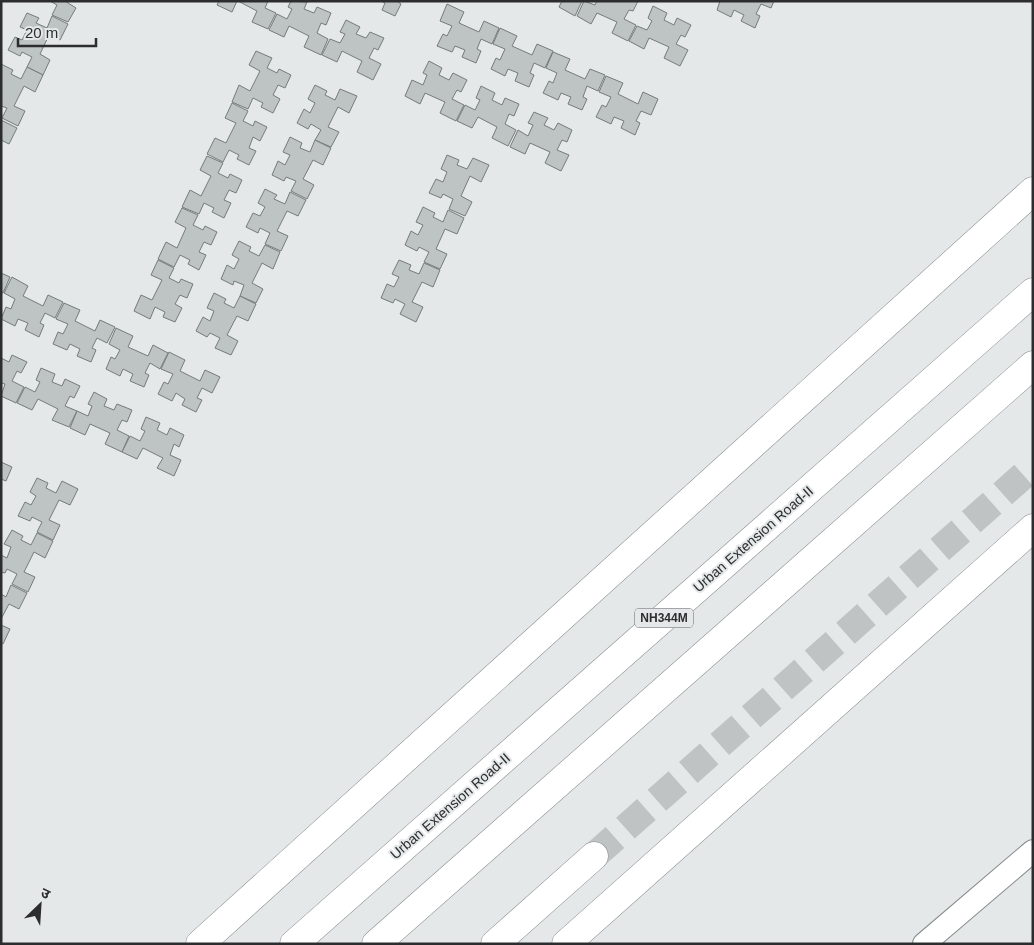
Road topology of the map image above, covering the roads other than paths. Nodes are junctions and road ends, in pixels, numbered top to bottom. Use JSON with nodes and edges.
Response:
{"nodes":[{"id":1,"x":1033,"y":191,"type":"edge"},
{"id":2,"x":1033,"y":292,"type":"edge"},
{"id":3,"x":1033,"y":365,"type":"edge"},
{"id":4,"x":1033,"y":528,"type":"edge"},
{"id":5,"x":1033,"y":851,"type":"edge"},
{"id":6,"x":594,"y":856,"type":"tunnel mouth"},
{"id":7,"x":200,"y":944,"type":"edge"},
{"id":8,"x":294,"y":944,"type":"edge"},
{"id":9,"x":376,"y":944,"type":"edge"},
{"id":10,"x":495,"y":944,"type":"edge"},
{"id":11,"x":566,"y":944,"type":"edge"},
{"id":12,"x":924,"y":944,"type":"edge"}],
"edges":[{"from":1,"to":7,"type":"main road"},
{"from":2,"to":8,"type":"main road","name":"Urban Extension Road-II","number":"NH344M"},
{"from":3,"to":9,"type":"main road"},
{"from":4,"to":11,"type":"main road"},
{"from":5,"to":12,"type":"street"},
{"from":6,"to":10,"type":"main road"}]}
